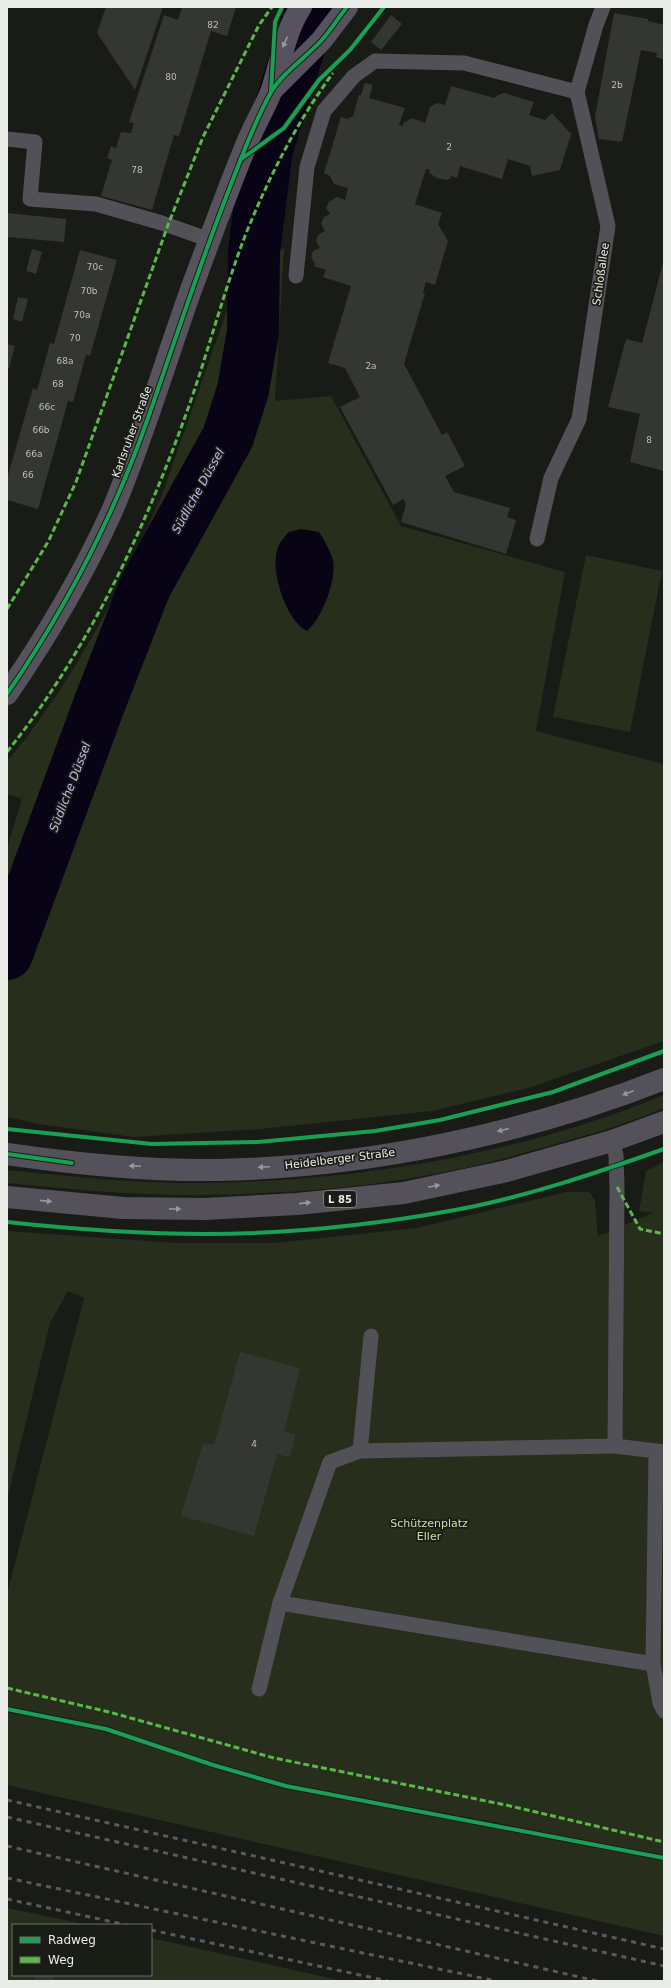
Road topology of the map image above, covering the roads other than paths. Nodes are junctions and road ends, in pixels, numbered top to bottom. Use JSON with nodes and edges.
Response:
{"nodes":[{"id":1,"x":301,"y":7,"type":"edge"},
{"id":2,"x":347,"y":7,"type":"edge"},
{"id":3,"x":603,"y":7,"type":"edge"},
{"id":4,"x":271,"y":92,"type":"junction"},
{"id":5,"x":577,"y":92,"type":"junction"},
{"id":6,"x":7,"y":139,"type":"edge"},
{"id":7,"x":210,"y":240,"type":"junction"},
{"id":8,"x":296,"y":276,"type":"dead end"},
{"id":9,"x":537,"y":539,"type":"dead end"},
{"id":10,"x":7,"y":694,"type":"edge"},
{"id":11,"x":664,"y":1079,"type":"edge"},
{"id":12,"x":664,"y":1122,"type":"edge"},
{"id":13,"x":612,"y":1141,"type":"junction"},
{"id":14,"x":7,"y":1154,"type":"edge"},
{"id":15,"x":7,"y":1197,"type":"edge"},
{"id":16,"x":371,"y":1336,"type":"dead end"},
{"id":17,"x":615,"y":1446,"type":"junction"},
{"id":18,"x":360,"y":1451,"type":"junction"},
{"id":19,"x":660,"y":1452,"type":"edge"},
{"id":20,"x":280,"y":1602,"type":"junction"},
{"id":21,"x":653,"y":1664,"type":"junction"},
{"id":22,"x":259,"y":1689,"type":"dead end"},
{"id":23,"x":664,"y":1711,"type":"edge"}],
"edges":[{"from":1,"to":4,"type":"main road","name":"Karlsruher Straße","one_way":true},
{"from":2,"to":4,"type":"main road","name":"Karlsruher Straße"},
{"from":3,"to":5,"type":"lane","name":"Schloßallee"},
{"from":4,"to":7,"type":"main road","name":"Karlsruher Straße"},
{"from":5,"to":8,"type":"lane"},
{"from":5,"to":9,"type":"lane","name":"Schloßallee"},
{"from":6,"to":7,"type":"lane"},
{"from":7,"to":10,"type":"main road","name":"Karlsruher Straße"},
{"from":11,"to":14,"type":"main road","name":"Heidelberger Straße","one_way":true},
{"from":12,"to":13,"type":"main road","number":"L 85"},
{"from":15,"to":13,"type":"main road","number":"L 85","one_way":true},
{"from":13,"to":17,"type":"lane"},
{"from":16,"to":18,"type":"lane"},
{"from":17,"to":18,"type":"lane"},
{"from":17,"to":19,"type":"lane"},
{"from":18,"to":20,"type":"lane"},
{"from":19,"to":21,"type":"lane"},
{"from":20,"to":21,"type":"lane"},
{"from":20,"to":22,"type":"lane"},
{"from":21,"to":23,"type":"lane"}]}
